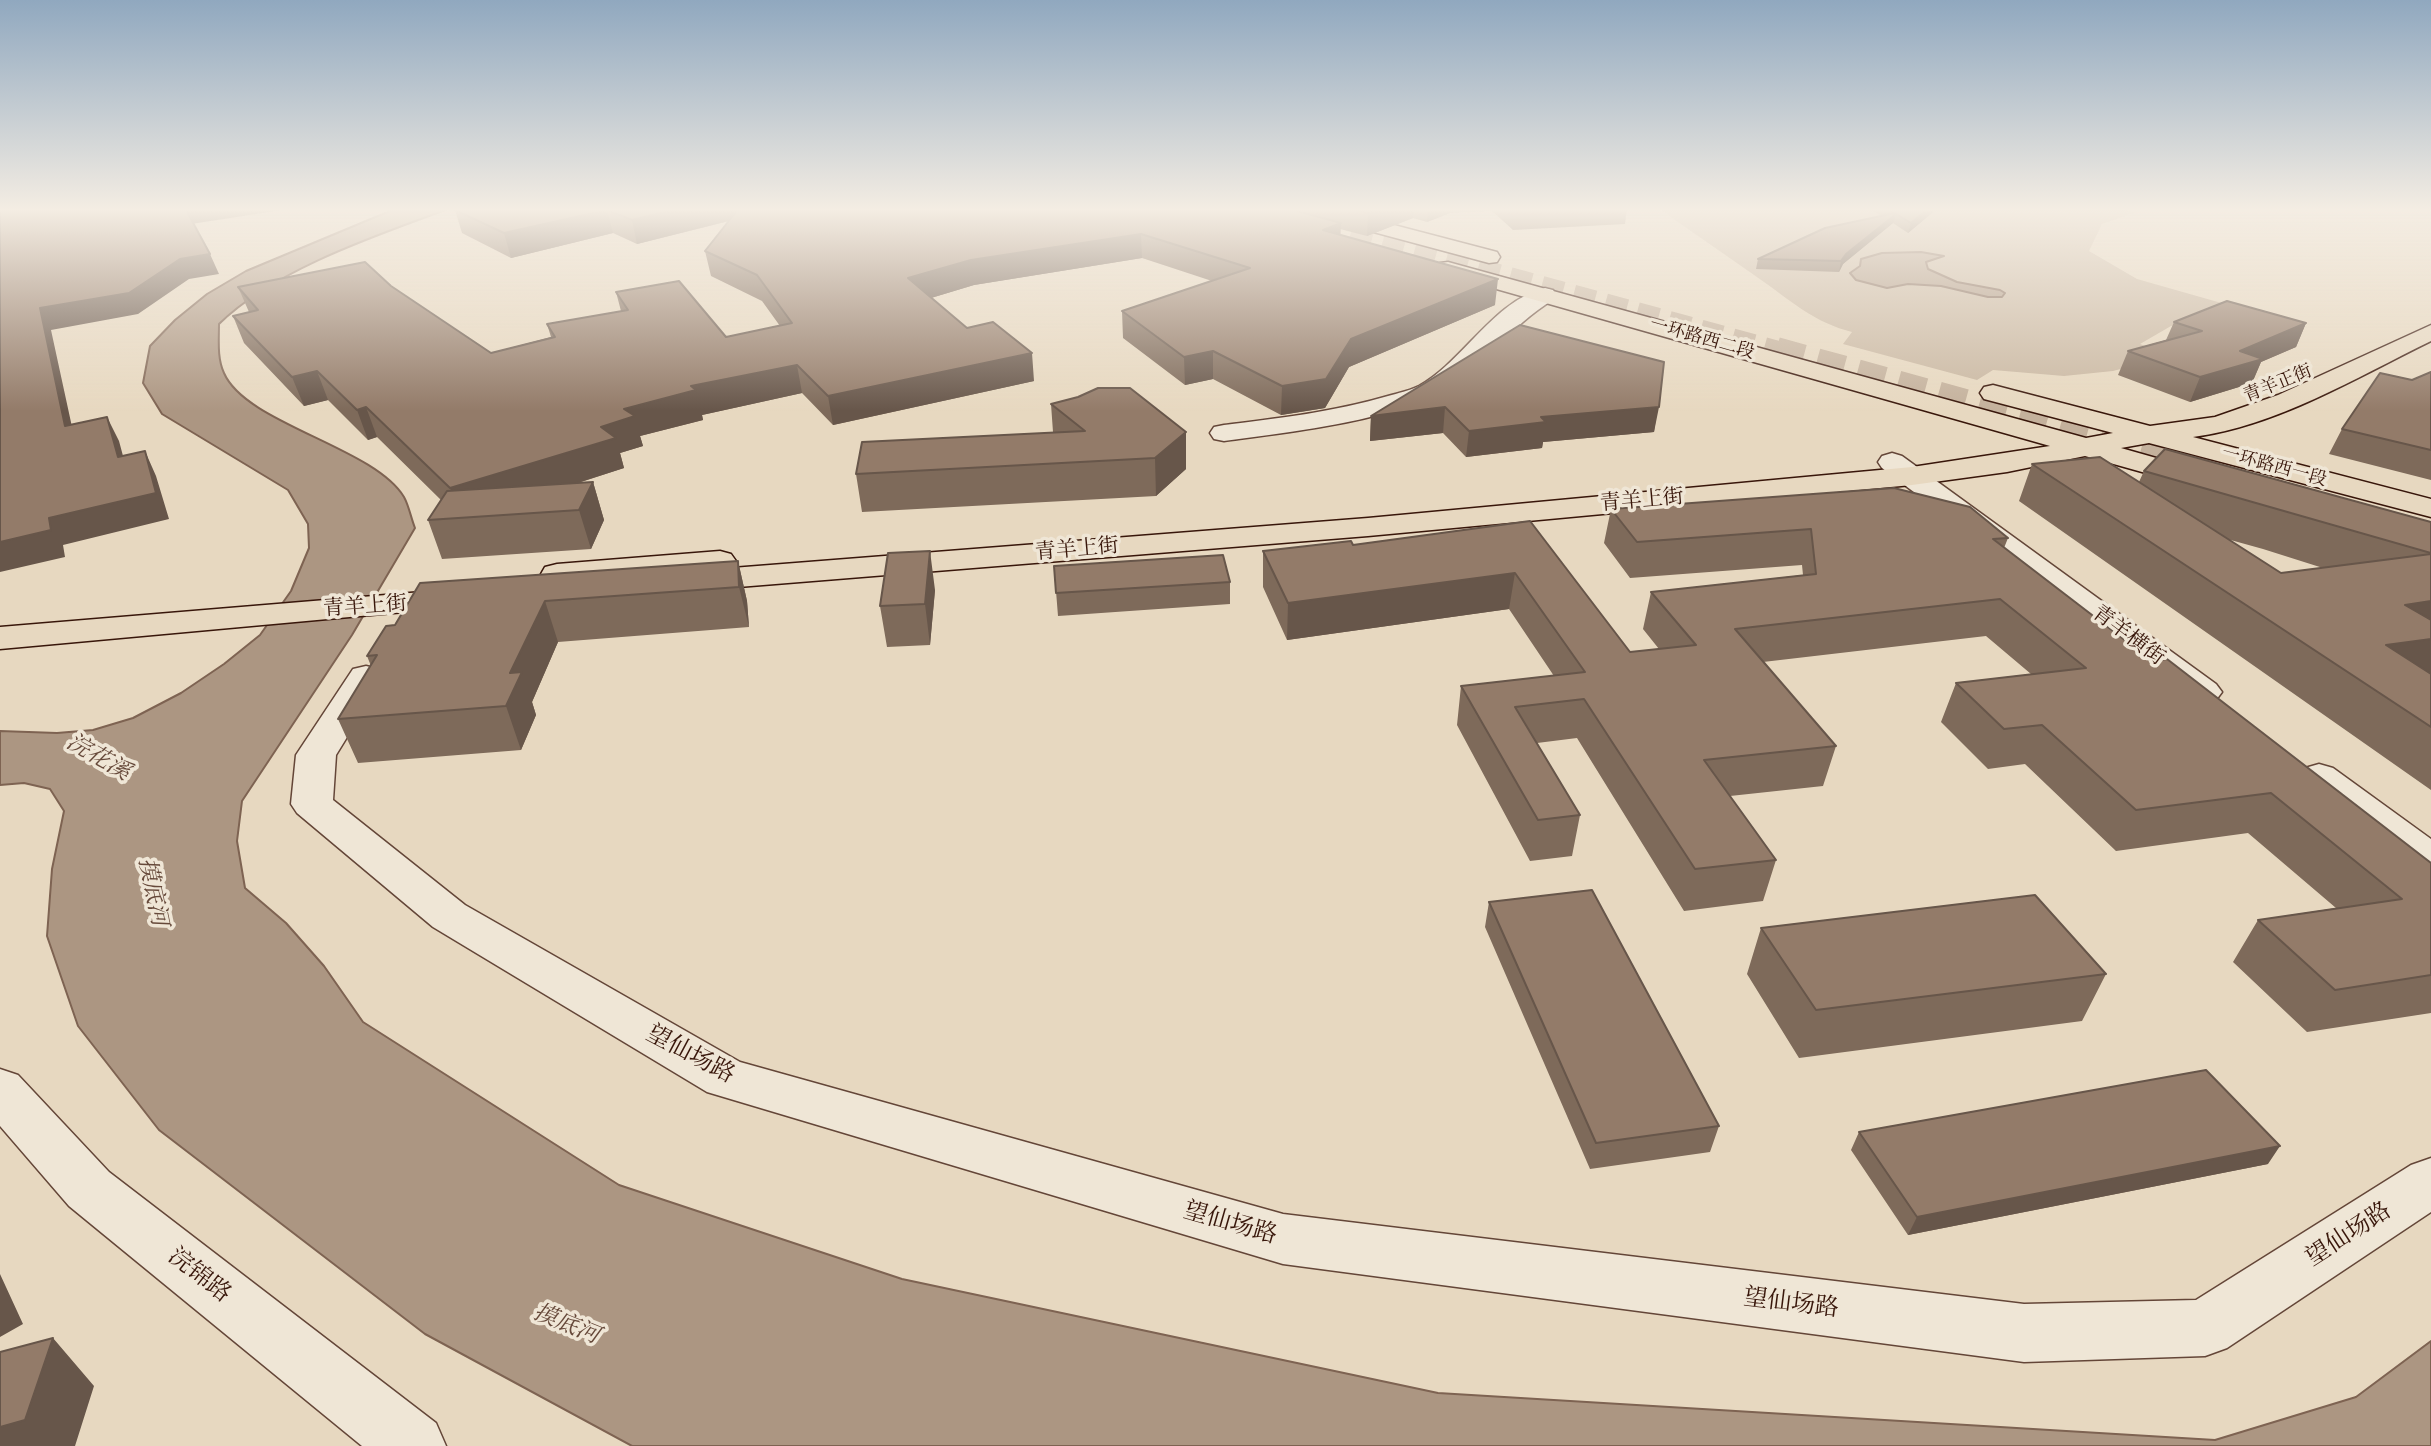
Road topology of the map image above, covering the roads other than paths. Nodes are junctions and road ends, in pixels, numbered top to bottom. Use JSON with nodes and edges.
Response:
{"nodes":[{"id":1,"x":1475,"y":275,"type":"edge"},
{"id":2,"x":1556,"y":275,"type":"edge"},
{"id":3,"x":1576,"y":281,"type":"dead end"},
{"id":4,"x":1545,"y":295,"type":"junction"},
{"id":5,"x":2431,"y":318,"type":"edge"},
{"id":6,"x":2431,"y":332,"type":"edge"},
{"id":7,"x":1965,"y":386,"type":"dead end"},
{"id":8,"x":2117,"y":426,"type":"junction"},
{"id":9,"x":1224,"y":433,"type":"dead end"},
{"id":10,"x":2150,"y":434,"type":"junction"},
{"id":11,"x":2050,"y":436,"type":"junction"},
{"id":12,"x":2090,"y":448,"type":"junction"},
{"id":13,"x":1902,"y":469,"type":"junction"},
{"id":14,"x":2237,"y":478,"type":"junction"},
{"id":15,"x":2431,"y":508,"type":"edge"},
{"id":16,"x":2431,"y":518,"type":"edge"},
{"id":17,"x":2431,"y":532,"type":"edge"},
{"id":18,"x":532,"y":585,"type":"edge"},
{"id":19,"x":484,"y":589,"type":"edge"},
{"id":20,"x":404,"y":598,"type":"junction"},
{"id":21,"x":253,"y":608,"type":"junction"},
{"id":22,"x":0,"y":619,"type":"edge"},
{"id":23,"x":0,"y":638,"type":"edge"},
{"id":24,"x":2232,"y":714,"type":"edge"},
{"id":25,"x":2288,"y":754,"type":"edge"},
{"id":26,"x":2431,"y":861,"type":"edge"},
{"id":27,"x":0,"y":1090,"type":"edge"},
{"id":28,"x":2431,"y":1182,"type":"edge"},
{"id":29,"x":413,"y":1446,"type":"edge"}],
"edges":[{"from":1,"to":4,"type":"main road","name":"一环路西二段"},
{"from":2,"to":3,"type":"main road"},
{"from":4,"to":9,"type":"street"},
{"from":4,"to":11,"type":"main road","name":"一环路西二段"},
{"from":5,"to":8,"type":"main road","name":"青羊正街"},
{"from":6,"to":10,"type":"main road","name":"青羊正街"},
{"from":7,"to":8,"type":"main road"},
{"from":8,"to":10,"type":"main road","name":"一环路西一段"},
{"from":8,"to":11,"type":"main road","name":"青羊上街"},
{"from":10,"to":12,"type":"main road","name":"青羊上街"},
{"from":10,"to":15,"type":"main road","name":"一环路西一段"},
{"from":11,"to":12,"type":"main road","name":"一环路西一段"},
{"from":11,"to":13,"type":"main road","name":"青羊上街"},
{"from":12,"to":13,"type":"main road","name":"青羊上街"},
{"from":12,"to":14,"type":"main road","name":"一环路西一段"},
{"from":13,"to":18,"type":"main road","name":"青羊上街"},
{"from":13,"to":24,"type":"street","name":"青羊横街"},
{"from":14,"to":16,"type":"main road"},
{"from":14,"to":17,"type":"main road"},
{"from":19,"to":20,"type":"main road","name":"青羊上街"},
{"from":20,"to":21,"type":"main road","name":"青羊上街"},
{"from":20,"to":28,"type":"street","name":"望仙场路"},
{"from":21,"to":22,"type":"main road","name":"青羊上街"},
{"from":21,"to":23,"type":"main road","name":"青羊上街"},
{"from":25,"to":26,"type":"street"},
{"from":27,"to":29,"type":"street","name":"浣锦路"}]}
